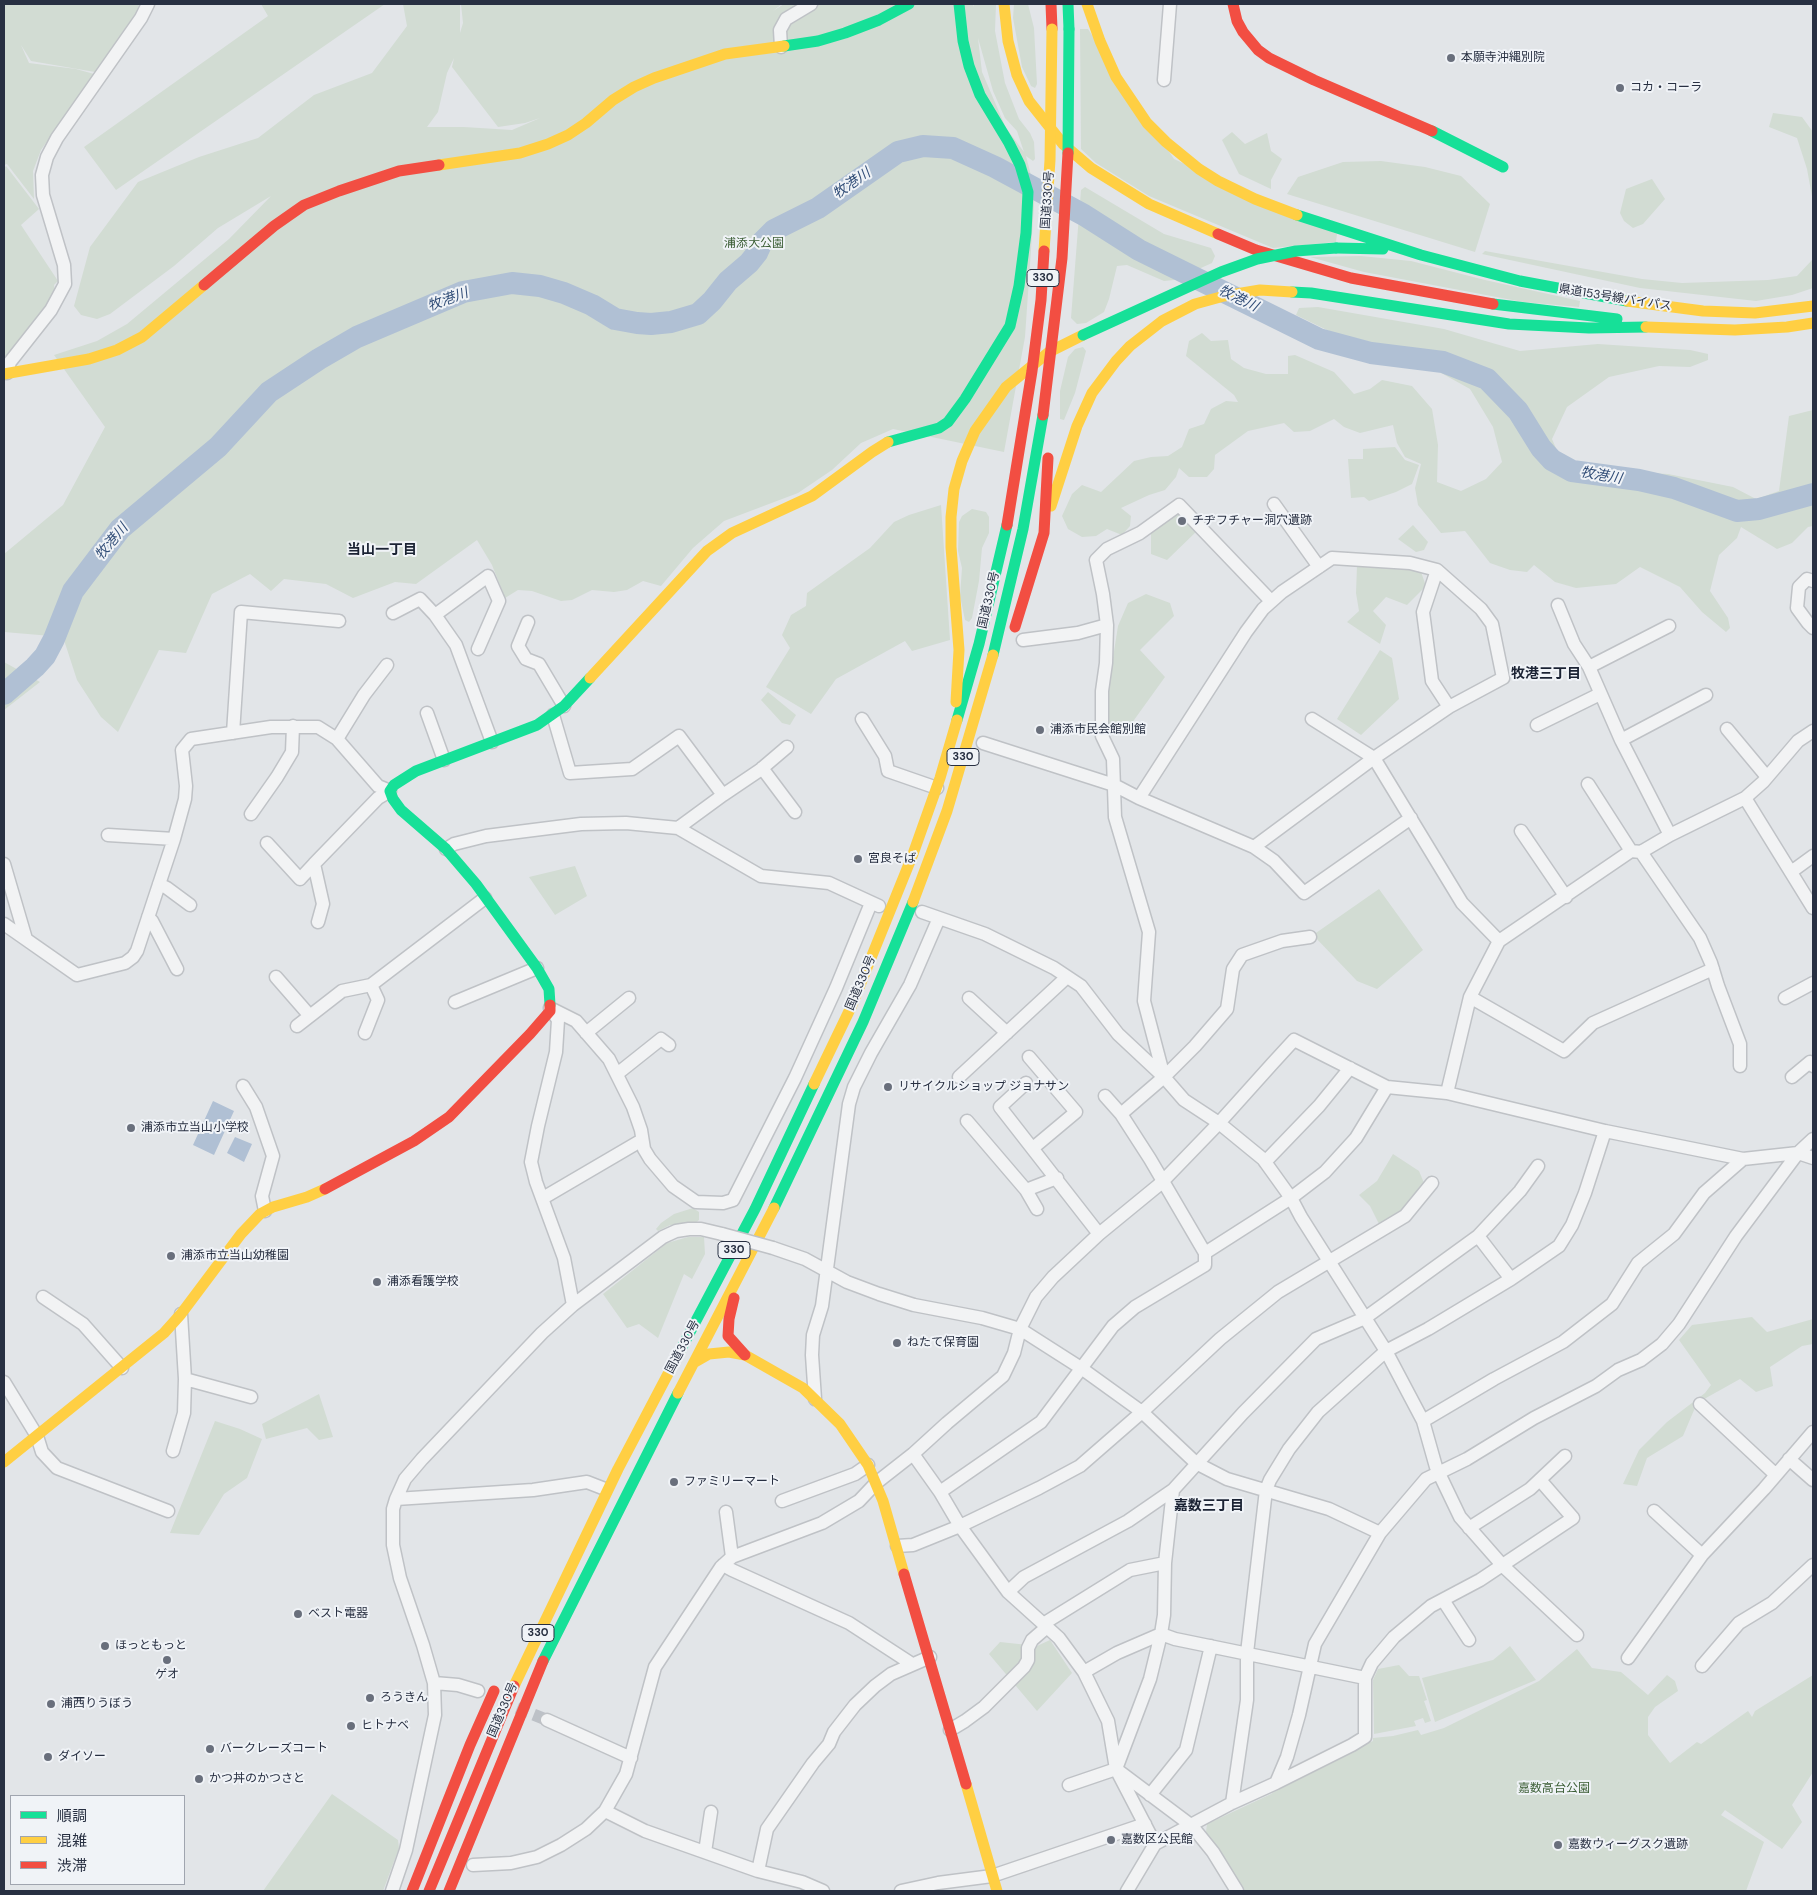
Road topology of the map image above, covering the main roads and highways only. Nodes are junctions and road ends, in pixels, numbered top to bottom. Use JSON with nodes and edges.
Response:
{"nodes":[{"id":1,"x":909,"y":4,"type":"edge"},
{"id":2,"x":959,"y":4,"type":"edge"},
{"id":3,"x":1004,"y":4,"type":"edge"},
{"id":4,"x":1051,"y":4,"type":"edge"},
{"id":5,"x":1068,"y":4,"type":"edge"},
{"id":6,"x":1087,"y":4,"type":"edge"},
{"id":7,"x":1233,"y":4,"type":"edge"},
{"id":8,"x":1503,"y":167,"type":"dead end"},
{"id":9,"x":1421,"y":255,"type":"junction"},
{"id":10,"x":1813,"y":306,"type":"edge"},
{"id":11,"x":1813,"y":324,"type":"edge"},
{"id":12,"x":1667,"y":327,"type":"junction"},
{"id":13,"x":6,"y":374,"type":"edge"},
{"id":14,"x":1043,"y":415,"type":"junction"},
{"id":15,"x":1044,"y":533,"type":"junction"},
{"id":16,"x":1017,"y":641,"type":"road end"},
{"id":17,"x":958,"y":720,"type":"junction"},
{"id":18,"x":910,"y":941,"type":"dead end"},
{"id":19,"x":882,"y":979,"type":"junction"},
{"id":20,"x":747,"y":1262,"type":"junction"},
{"id":21,"x":745,"y":1355,"type":"junction"},
{"id":22,"x":695,"y":1362,"type":"junction"},
{"id":23,"x":4,"y":1462,"type":"edge"},
{"id":24,"x":618,"y":1469,"type":"junction"},
{"id":25,"x":634,"y":1478,"type":"junction"},
{"id":26,"x":561,"y":1561,"type":"dead end"},
{"id":27,"x":573,"y":1627,"type":"dead end"},
{"id":28,"x":498,"y":1682,"type":"dead end"},
{"id":29,"x":412,"y":1891,"type":"edge"},
{"id":30,"x":429,"y":1891,"type":"edge"},
{"id":31,"x":449,"y":1891,"type":"edge"},
{"id":32,"x":997,"y":1891,"type":"edge"}],
"edges":[{"from":1,"to":13,"type":"main road"},
{"from":2,"to":23,"type":"main road"},
{"from":3,"to":12,"type":"main road"},
{"from":4,"to":17,"type":"main road","name":"国道330号","number":"330","bridge":true},
{"from":5,"to":14,"type":"main road","name":"国道330号","number":"330","bridge":true},
{"from":6,"to":9,"type":"main road"},
{"from":7,"to":8,"type":"main road"},
{"from":9,"to":10,"type":"main road","name":"県道153号線バイパス"},
{"from":9,"to":17,"type":"main road","bridge":true},
{"from":11,"to":12,"type":"main road","name":"県道153号線バイパス"},
{"from":12,"to":15,"type":"main road"},
{"from":14,"to":15,"type":"main road","number":"330"},
{"from":14,"to":19,"type":"main road","name":"国道330号","number":"330"},
{"from":15,"to":16,"type":"main road"},
{"from":17,"to":24,"type":"main road","name":"国道330号","number":"330"},
{"from":18,"to":19,"type":"main road"},
{"from":19,"to":20,"type":"main road","name":"国道330号","number":"330"},
{"from":20,"to":21,"type":"main road"},
{"from":20,"to":22,"type":"main road","name":"国道330号","number":"330"},
{"from":21,"to":22,"type":"main road"},
{"from":21,"to":32,"type":"main road"},
{"from":22,"to":25,"type":"main road","name":"国道330号","number":"330"},
{"from":24,"to":26,"type":"main road"},
{"from":24,"to":30,"type":"main road","name":"国道330号","number":"330"},
{"from":25,"to":27,"type":"main road"},
{"from":25,"to":31,"type":"main road","name":"国道330号","number":"330"},
{"from":28,"to":29,"type":"main road"}]}
